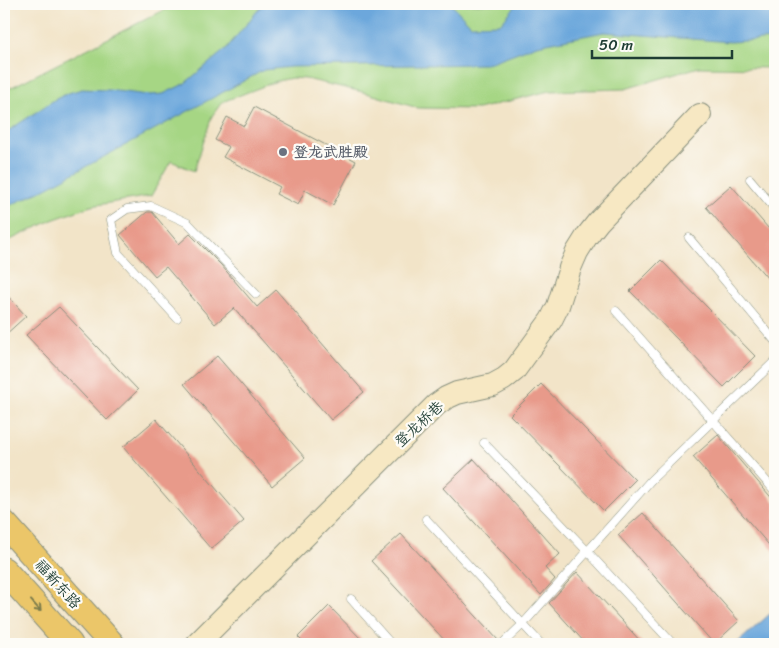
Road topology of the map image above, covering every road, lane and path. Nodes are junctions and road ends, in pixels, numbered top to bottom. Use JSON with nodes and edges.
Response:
{"nodes":[{"id":1,"x":700,"y":115,"type":"dead end"},
{"id":2,"x":750,"y":179,"type":"dead end"},
{"id":3,"x":775,"y":209,"type":"edge"},
{"id":4,"x":689,"y":238,"type":"dead end"},
{"id":5,"x":256,"y":294,"type":"dead end"},
{"id":6,"x":616,"y":311,"type":"dead end"},
{"id":7,"x":177,"y":318,"type":"dead end"},
{"id":8,"x":775,"y":341,"type":"edge"},
{"id":9,"x":775,"y":361,"type":"edge"},
{"id":10,"x":713,"y":421,"type":"junction"},
{"id":11,"x":484,"y":443,"type":"dead end"},
{"id":12,"x":775,"y":491,"type":"edge"},
{"id":13,"x":426,"y":518,"type":"dead end"},
{"id":14,"x":4,"y":523,"type":"edge"},
{"id":15,"x":588,"y":552,"type":"junction"},
{"id":16,"x":4,"y":570,"type":"edge"},
{"id":17,"x":351,"y":599,"type":"dead end"},
{"id":18,"x":523,"y":624,"type":"junction"},
{"id":19,"x":70,"y":644,"type":"edge"},
{"id":20,"x":112,"y":644,"type":"edge"},
{"id":21,"x":197,"y":644,"type":"edge"},
{"id":22,"x":391,"y":644,"type":"edge"},
{"id":23,"x":502,"y":644,"type":"edge"},
{"id":24,"x":541,"y":644,"type":"edge"},
{"id":25,"x":672,"y":644,"type":"edge"}],
"edges":[{"from":1,"to":21,"type":"street","name":"登龙桥巷"},
{"from":2,"to":3,"type":"lane"},
{"from":4,"to":8,"type":"lane"},
{"from":5,"to":7,"type":"lane"},
{"from":6,"to":10,"type":"lane"},
{"from":9,"to":10,"type":"lane"},
{"from":10,"to":12,"type":"lane"},
{"from":10,"to":15,"type":"lane"},
{"from":11,"to":15,"type":"lane"},
{"from":13,"to":18,"type":"lane"},
{"from":14,"to":20,"type":"main road","name":"福新东路"},
{"from":15,"to":18,"type":"lane"},
{"from":15,"to":25,"type":"lane"},
{"from":16,"to":19,"type":"main road","name":"福新东路","one_way":true},
{"from":17,"to":22,"type":"lane"},
{"from":18,"to":23,"type":"lane"},
{"from":18,"to":24,"type":"lane"}]}
